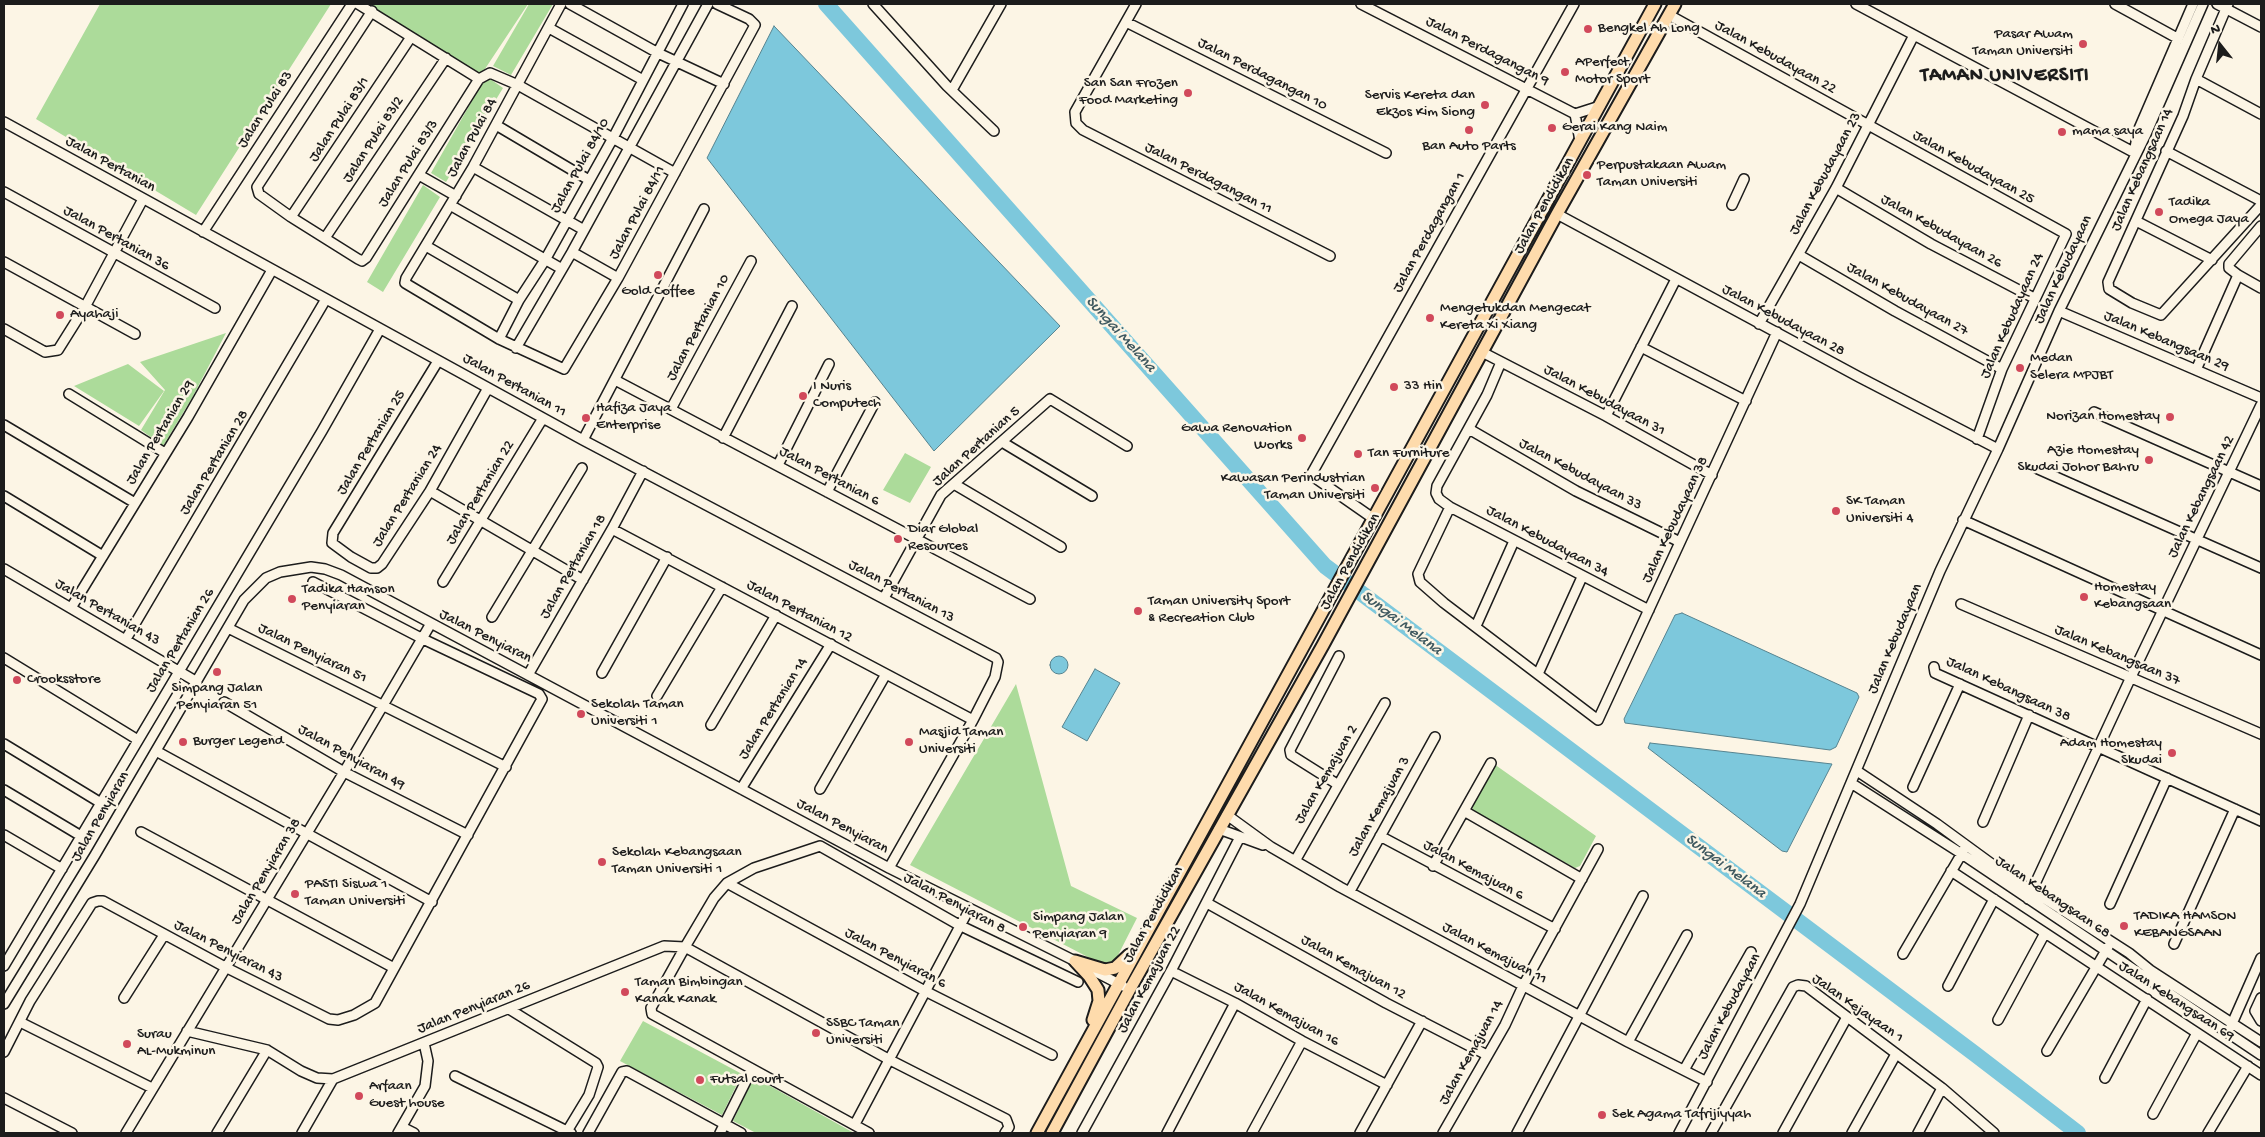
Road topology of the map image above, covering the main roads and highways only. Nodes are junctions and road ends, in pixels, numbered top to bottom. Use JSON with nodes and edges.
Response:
{"nodes":[{"id":1,"x":1655,"y":4,"type":"edge"},
{"id":2,"x":1675,"y":4,"type":"edge"},
{"id":3,"x":1150,"y":925,"type":"junction"},
{"id":4,"x":1084,"y":1045,"type":"junction"},
{"id":5,"x":1036,"y":1133,"type":"edge"},
{"id":6,"x":1052,"y":1133,"type":"edge"}],
"edges":[{"from":1,"to":3,"type":"main road","name":"Jalan Pendidikan"},
{"from":2,"to":6,"type":"main road","name":"Jalan Pendidikan"},
{"from":3,"to":4,"type":"main road","name":"Jalan Pendidikan"},
{"from":3,"to":4,"type":"main road"},
{"from":4,"to":5,"type":"main road","name":"Jalan Pendidikan"}]}
